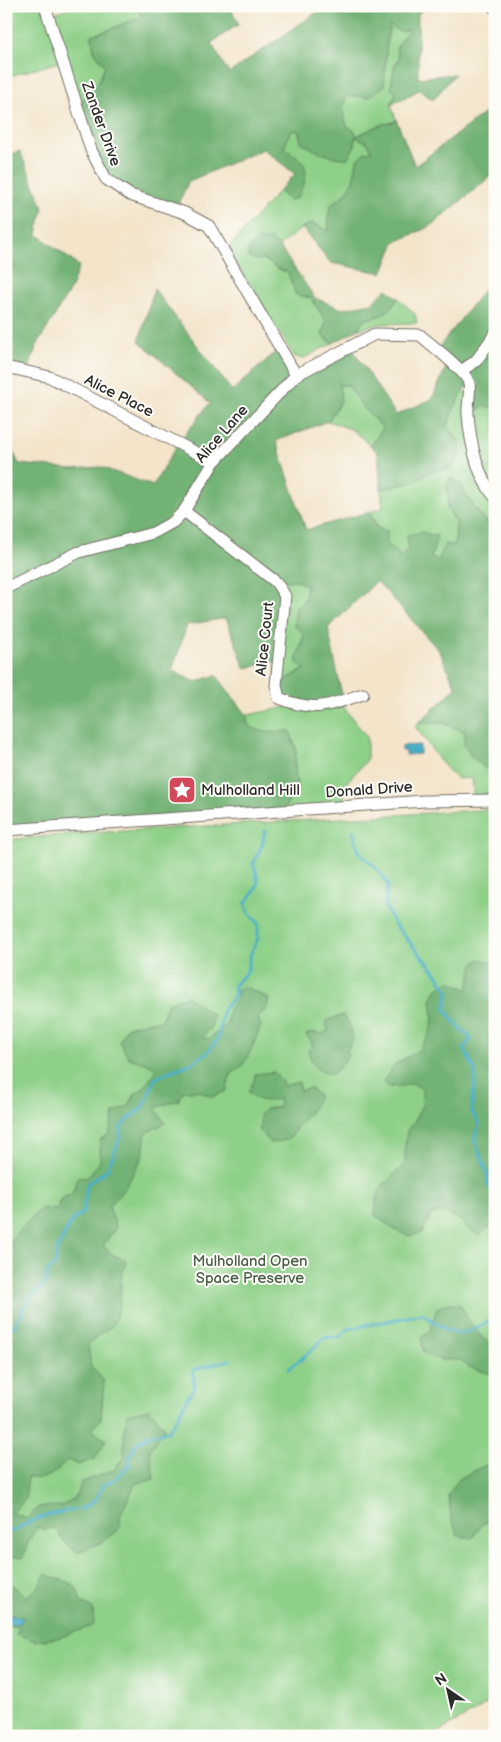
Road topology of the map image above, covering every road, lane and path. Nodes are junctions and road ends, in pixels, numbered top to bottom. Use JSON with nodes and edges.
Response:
{"nodes":[{"id":1,"x":45,"y":6,"type":"edge"},
{"id":2,"x":495,"y":334,"type":"edge"},
{"id":3,"x":6,"y":367,"type":"edge"},
{"id":4,"x":461,"y":371,"type":"junction"},
{"id":5,"x":296,"y":375,"type":"junction"},
{"id":6,"x":214,"y":462,"type":"junction"},
{"id":7,"x":495,"y":497,"type":"edge"},
{"id":8,"x":184,"y":511,"type":"junction"},
{"id":9,"x":6,"y":588,"type":"edge"},
{"id":10,"x":363,"y":694,"type":"dead end"},
{"id":11,"x":495,"y":800,"type":"edge"},
{"id":12,"x":6,"y":830,"type":"edge"}],
"edges":[{"from":1,"to":5,"type":"street","name":"Zander Drive"},
{"from":2,"to":4,"type":"street"},
{"from":3,"to":6,"type":"street","name":"Alice Place"},
{"from":4,"to":5,"type":"street","name":"Alice Lane"},
{"from":4,"to":7,"type":"street"},
{"from":5,"to":6,"type":"street","name":"Alice Lane"},
{"from":6,"to":8,"type":"street","name":"Alice Lane"},
{"from":8,"to":9,"type":"street","name":"Alice Lane"},
{"from":8,"to":10,"type":"street","name":"Alice Court"},
{"from":11,"to":12,"type":"street","name":"Donald Drive"}]}
